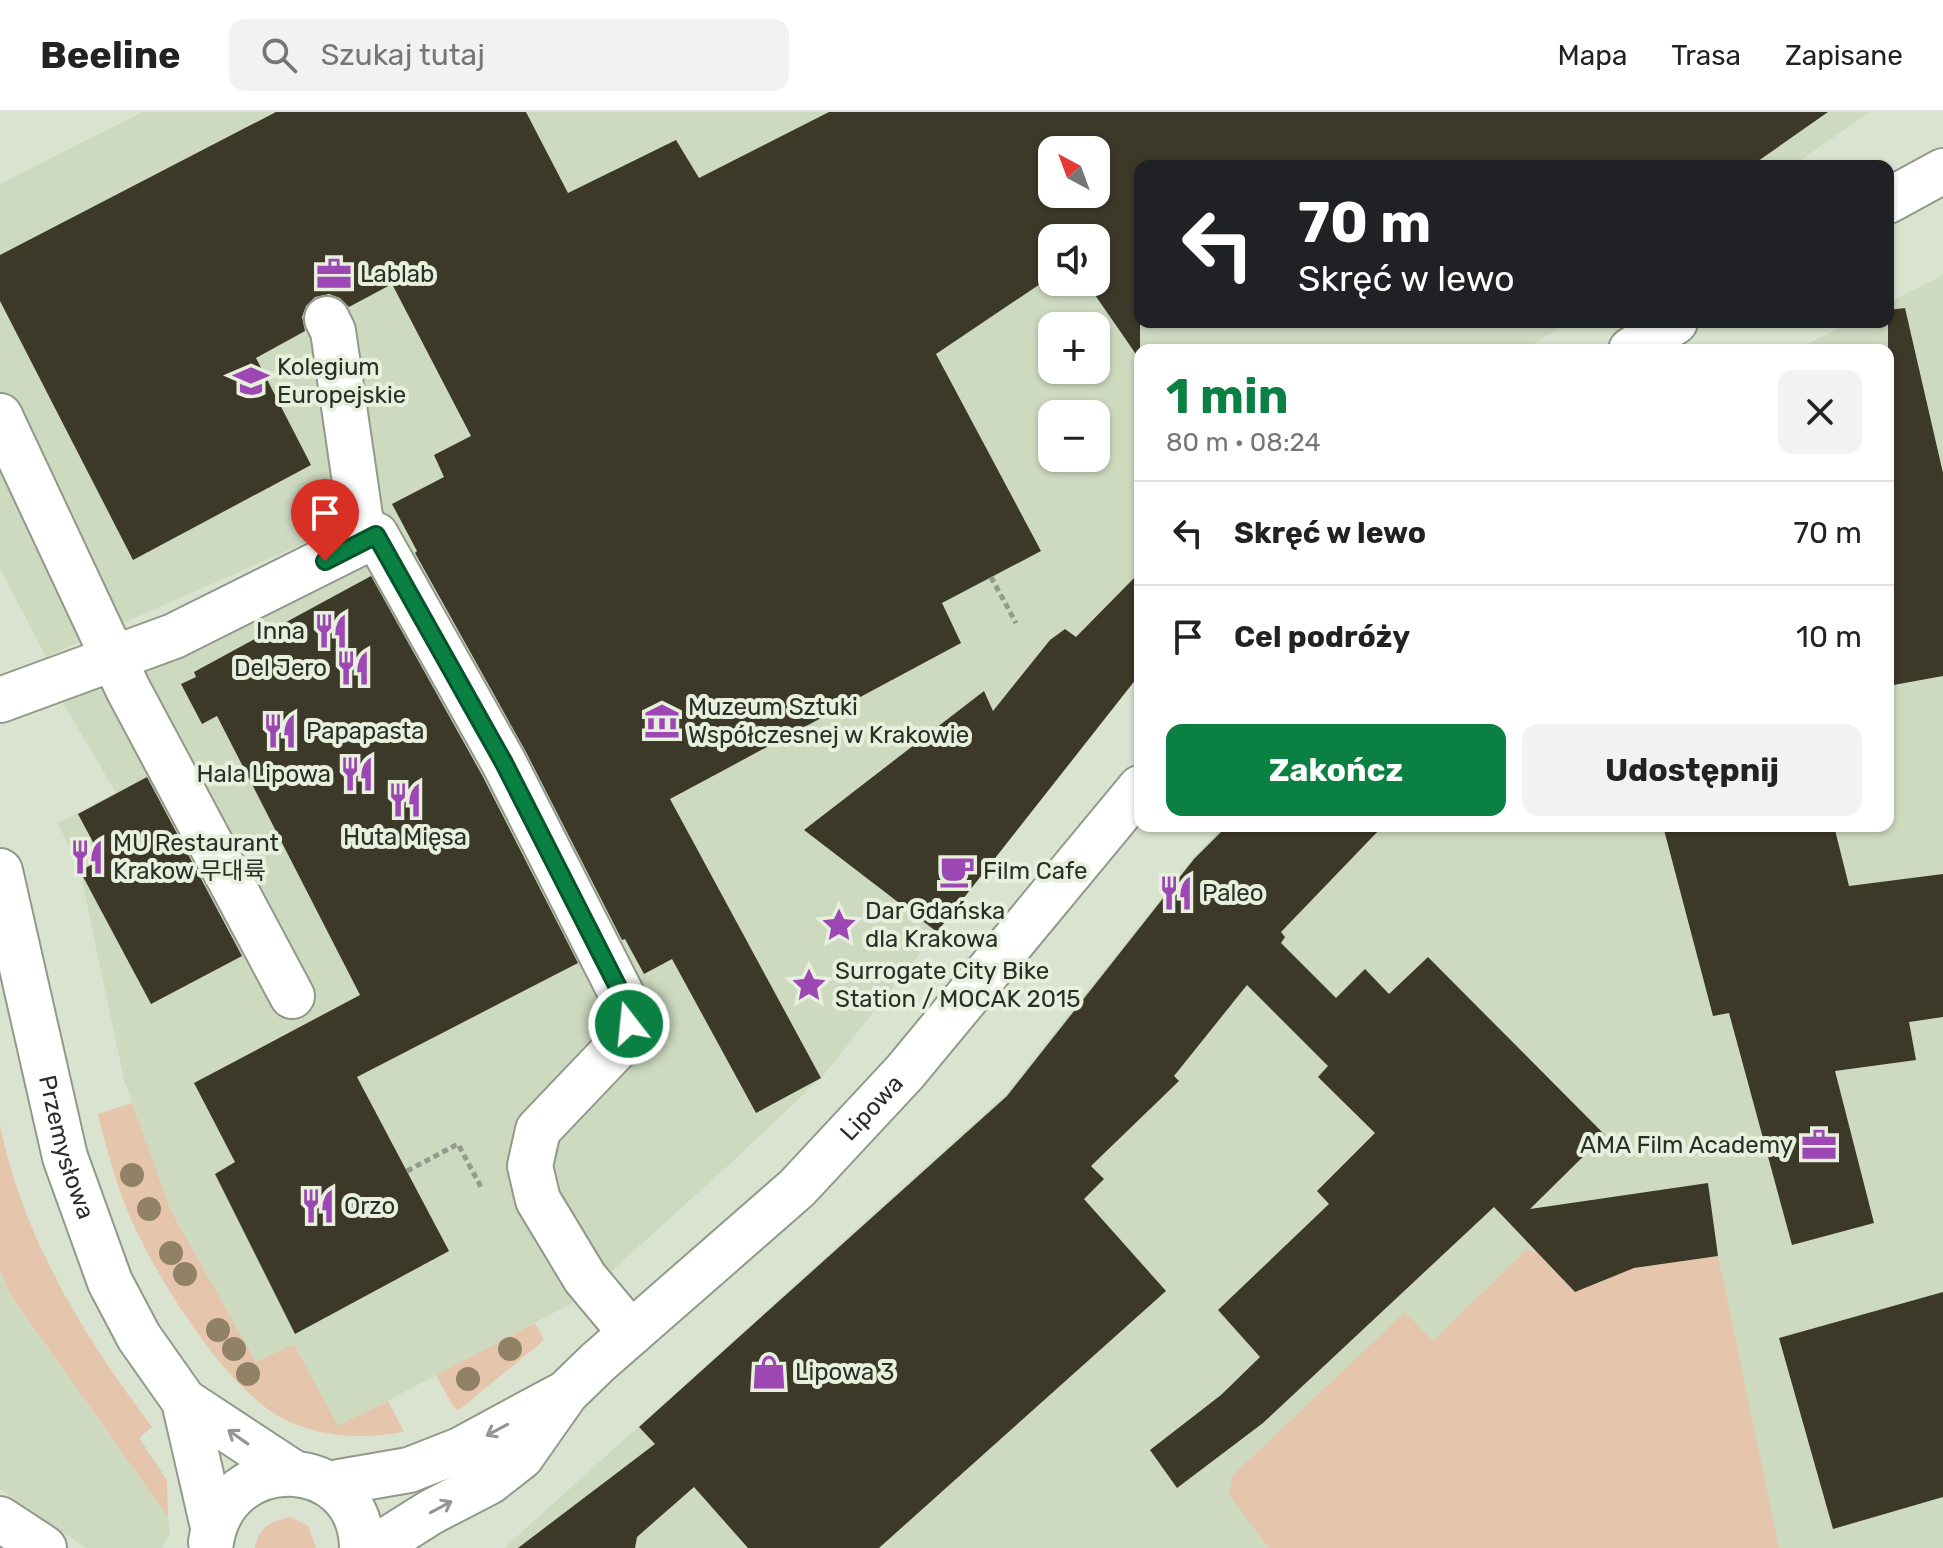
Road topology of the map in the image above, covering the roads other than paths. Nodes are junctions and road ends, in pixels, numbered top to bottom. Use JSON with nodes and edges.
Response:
{"nodes":[{"id":1,"x":1943,"y":171,"type":"edge"},
{"id":2,"x":1894,"y":198,"type":"edge"},
{"id":3,"x":327,"y":319,"type":"dead end"},
{"id":4,"x":1666,"y":328,"type":"edge"},
{"id":5,"x":1640,"y":344,"type":"edge"},
{"id":6,"x":0,"y":416,"type":"edge"},
{"id":7,"x":367,"y":539,"type":"junction"},
{"id":8,"x":114,"y":661,"type":"junction"},
{"id":9,"x":0,"y":700,"type":"edge"},
{"id":10,"x":1134,"y":795,"type":"edge"},
{"id":11,"x":0,"y":871,"type":"edge"},
{"id":12,"x":292,"y":996,"type":"dead end"},
{"id":13,"x":631,"y":1333,"type":"junction"},
{"id":14,"x":566,"y":1393,"type":"junction"},
{"id":15,"x":184,"y":1401,"type":"junction"},
{"id":16,"x":310,"y":1478,"type":"junction"},
{"id":17,"x":0,"y":1519,"type":"edge"},
{"id":18,"x":212,"y":1537,"type":"edge"},
{"id":19,"x":44,"y":1548,"type":"edge"},
{"id":20,"x":362,"y":1548,"type":"edge"},
{"id":21,"x":374,"y":1548,"type":"edge"}],
"edges":[{"from":1,"to":2,"type":"street"},
{"from":3,"to":7,"type":"street"},
{"from":4,"to":5,"type":"street"},
{"from":6,"to":8,"type":"street"},
{"from":7,"to":8,"type":"street"},
{"from":7,"to":13,"type":"street"},
{"from":8,"to":9,"type":"street"},
{"from":8,"to":12,"type":"street"},
{"from":10,"to":13,"type":"street","name":"Lipowa"},
{"from":11,"to":15,"type":"street","name":"Przemysłowa"},
{"from":13,"to":14,"type":"street","name":"Lipowa"},
{"from":14,"to":16,"type":"street","name":"Lipowa","one_way":true},
{"from":21,"to":14,"type":"street","name":"Lipowa","one_way":true},
{"from":16,"to":15,"type":"street","name":"Przemysłowa","one_way":true},
{"from":15,"to":18,"type":"street","name":"Przemysłowa"},
{"from":16,"to":18,"type":"street","name":"Lipowa"},
{"from":16,"to":20,"type":"street","name":"Przemysłowa"},
{"from":17,"to":19,"type":"street"}]}
